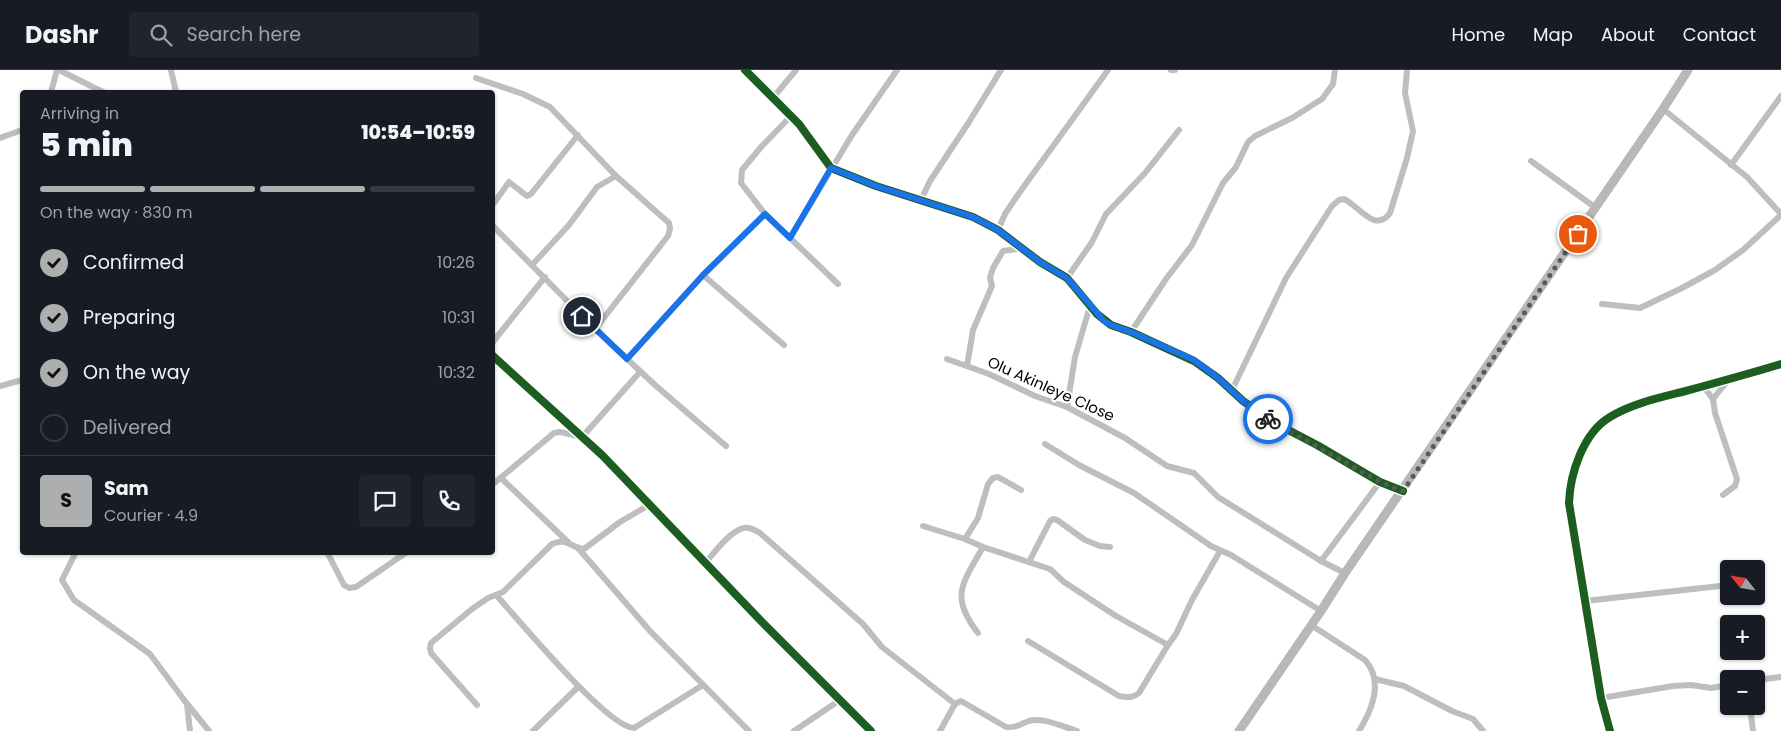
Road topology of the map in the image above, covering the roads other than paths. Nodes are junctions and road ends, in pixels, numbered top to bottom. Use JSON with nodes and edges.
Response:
{"nodes":[{"id":1,"x":58,"y":70,"type":"edge"},
{"id":2,"x":171,"y":70,"type":"edge"},
{"id":3,"x":745,"y":70,"type":"edge"},
{"id":4,"x":796,"y":70,"type":"edge"},
{"id":5,"x":897,"y":70,"type":"edge"},
{"id":6,"x":1001,"y":70,"type":"edge"},
{"id":7,"x":1108,"y":70,"type":"edge"},
{"id":8,"x":1171,"y":70,"type":"edge"},
{"id":9,"x":1175,"y":70,"type":"edge"},
{"id":10,"x":1335,"y":70,"type":"edge"},
{"id":11,"x":1406,"y":70,"type":"edge"},
{"id":12,"x":1688,"y":70,"type":"edge"},
{"id":13,"x":476,"y":78,"type":"dead end"},
{"id":14,"x":52,"y":90,"type":"edge"},
{"id":15,"x":99,"y":90,"type":"edge"},
{"id":16,"x":176,"y":90,"type":"edge"},
{"id":17,"x":1781,"y":96,"type":"edge"},
{"id":18,"x":772,"y":99,"type":"junction"},
{"id":19,"x":1663,"y":110,"type":"junction"},
{"id":20,"x":791,"y":116,"type":"junction"},
{"id":21,"x":1179,"y":130,"type":"dead end"},
{"id":22,"x":20,"y":131,"type":"edge"},
{"id":23,"x":578,"y":135,"type":"junction"},
{"id":24,"x":0,"y":138,"type":"edge"},
{"id":25,"x":1531,"y":161,"type":"dead end"},
{"id":26,"x":1731,"y":166,"type":"junction"},
{"id":27,"x":831,"y":168,"type":"junction"},
{"id":28,"x":616,"y":176,"type":"junction"},
{"id":29,"x":921,"y":200,"type":"junction"},
{"id":30,"x":495,"y":202,"type":"edge"},
{"id":31,"x":1596,"y":208,"type":"junction"},
{"id":32,"x":765,"y":214,"type":"junction"},
{"id":33,"x":1781,"y":214,"type":"edge"},
{"id":34,"x":495,"y":228,"type":"edge"},
{"id":35,"x":998,"y":230,"type":"junction"},
{"id":36,"x":790,"y":238,"type":"junction"},
{"id":37,"x":1023,"y":248,"type":"junction"},
{"id":38,"x":532,"y":265,"type":"junction"},
{"id":39,"x":703,"y":275,"type":"junction"},
{"id":40,"x":545,"y":277,"type":"junction"},
{"id":41,"x":1067,"y":278,"type":"junction"},
{"id":42,"x":838,"y":284,"type":"dead end"},
{"id":43,"x":1602,"y":304,"type":"dead end"},
{"id":44,"x":1090,"y":306,"type":"junction"},
{"id":45,"x":594,"y":329,"type":"junction"},
{"id":46,"x":1131,"y":332,"type":"junction"},
{"id":47,"x":495,"y":339,"type":"edge"},
{"id":48,"x":784,"y":345,"type":"dead end"},
{"id":49,"x":495,"y":358,"type":"edge"},
{"id":50,"x":947,"y":358,"type":"dead end"},
{"id":51,"x":627,"y":359,"type":"junction"},
{"id":52,"x":1781,"y":364,"type":"edge"},
{"id":53,"x":968,"y":366,"type":"junction"},
{"id":54,"x":640,"y":372,"type":"junction"},
{"id":55,"x":1730,"y":378,"type":"junction"},
{"id":56,"x":20,"y":381,"type":"edge"},
{"id":57,"x":0,"y":386,"type":"edge"},
{"id":58,"x":1703,"y":386,"type":"junction"},
{"id":59,"x":1232,"y":390,"type":"junction"},
{"id":60,"x":1713,"y":399,"type":"junction"},
{"id":61,"x":1067,"y":407,"type":"junction"},
{"id":62,"x":582,"y":437,"type":"junction"},
{"id":63,"x":1045,"y":444,"type":"dead end"},
{"id":64,"x":726,"y":446,"type":"dead end"},
{"id":65,"x":501,"y":478,"type":"junction"},
{"id":66,"x":1380,"y":482,"type":"junction"},
{"id":67,"x":495,"y":483,"type":"edge"},
{"id":68,"x":1021,"y":490,"type":"dead end"},
{"id":69,"x":1403,"y":491,"type":"junction"},
{"id":70,"x":1723,"y":495,"type":"dead end"},
{"id":71,"x":649,"y":505,"type":"junction"},
{"id":72,"x":923,"y":526,"type":"dead end"},
{"id":73,"x":965,"y":539,"type":"junction"},
{"id":74,"x":568,"y":542,"type":"junction"},
{"id":75,"x":983,"y":547,"type":"junction"},
{"id":76,"x":1110,"y":547,"type":"dead end"},
{"id":77,"x":578,"y":548,"type":"junction"},
{"id":78,"x":1220,"y":550,"type":"junction"},
{"id":79,"x":74,"y":555,"type":"edge"},
{"id":80,"x":329,"y":555,"type":"edge"},
{"id":81,"x":402,"y":555,"type":"edge"},
{"id":82,"x":1321,"y":561,"type":"junction"},
{"id":83,"x":1029,"y":562,"type":"junction"},
{"id":84,"x":705,"y":563,"type":"junction"},
{"id":85,"x":1345,"y":573,"type":"junction"},
{"id":86,"x":1720,"y":586,"type":"edge"},
{"id":87,"x":497,"y":596,"type":"junction"},
{"id":88,"x":1585,"y":601,"type":"junction"},
{"id":89,"x":1321,"y":611,"type":"junction"},
{"id":90,"x":1312,"y":625,"type":"junction"},
{"id":91,"x":978,"y":633,"type":"dead end"},
{"id":92,"x":1028,"y":641,"type":"dead end"},
{"id":93,"x":1168,"y":645,"type":"junction"},
{"id":94,"x":1781,"y":677,"type":"edge"},
{"id":95,"x":1375,"y":679,"type":"junction"},
{"id":96,"x":1765,"y":679,"type":"edge"},
{"id":97,"x":703,"y":685,"type":"junction"},
{"id":98,"x":1720,"y":686,"type":"edge"},
{"id":99,"x":578,"y":687,"type":"junction"},
{"id":100,"x":1601,"y":698,"type":"junction"},
{"id":101,"x":840,"y":700,"type":"junction"},
{"id":102,"x":187,"y":704,"type":"junction"},
{"id":103,"x":955,"y":704,"type":"junction"},
{"id":104,"x":477,"y":705,"type":"dead end"},
{"id":105,"x":1751,"y":715,"type":"edge"},
{"id":106,"x":624,"y":729,"type":"edge"},
{"id":107,"x":190,"y":731,"type":"edge"},
{"id":108,"x":208,"y":731,"type":"edge"},
{"id":109,"x":533,"y":731,"type":"edge"},
{"id":110,"x":749,"y":731,"type":"edge"},
{"id":111,"x":794,"y":731,"type":"edge"},
{"id":112,"x":871,"y":731,"type":"edge"},
{"id":113,"x":940,"y":731,"type":"edge"},
{"id":114,"x":1077,"y":731,"type":"edge"},
{"id":115,"x":1239,"y":731,"type":"edge"},
{"id":116,"x":1359,"y":731,"type":"edge"},
{"id":117,"x":1483,"y":731,"type":"edge"},
{"id":118,"x":1610,"y":731,"type":"edge"},
{"id":119,"x":1753,"y":731,"type":"edge"}],
"edges":[{"from":1,"to":14,"type":"street"},
{"from":1,"to":15,"type":"street"},
{"from":2,"to":16,"type":"street"},
{"from":3,"to":18,"type":"street"},
{"from":4,"to":18,"type":"street"},
{"from":5,"to":27,"type":"street"},
{"from":6,"to":29,"type":"street"},
{"from":7,"to":35,"type":"street"},
{"from":8,"to":9,"type":"street"},
{"from":10,"to":46,"type":"street"},
{"from":11,"to":59,"type":"street"},
{"from":12,"to":19,"type":"main road"},
{"from":13,"to":23,"type":"street"},
{"from":17,"to":26,"type":"street"},
{"from":18,"to":20,"type":"street"},
{"from":19,"to":26,"type":"street"},
{"from":19,"to":31,"type":"main road"},
{"from":20,"to":27,"type":"street"},
{"from":20,"to":32,"type":"street"},
{"from":21,"to":41,"type":"street"},
{"from":22,"to":24,"type":"street"},
{"from":23,"to":28,"type":"street"},
{"from":23,"to":30,"type":"street"},
{"from":25,"to":31,"type":"street"},
{"from":26,"to":33,"type":"street"},
{"from":27,"to":29,"type":"street"},
{"from":27,"to":36,"type":"street"},
{"from":28,"to":38,"type":"street"},
{"from":28,"to":45,"type":"street"},
{"from":29,"to":35,"type":"street"},
{"from":31,"to":69,"type":"main road"},
{"from":32,"to":36,"type":"street"},
{"from":32,"to":39,"type":"street"},
{"from":33,"to":43,"type":"street"},
{"from":34,"to":38,"type":"street"},
{"from":35,"to":37,"type":"street"},
{"from":36,"to":42,"type":"street"},
{"from":37,"to":41,"type":"street"},
{"from":37,"to":53,"type":"street"},
{"from":38,"to":40,"type":"street"},
{"from":39,"to":48,"type":"street"},
{"from":39,"to":51,"type":"street"},
{"from":40,"to":45,"type":"street"},
{"from":40,"to":47,"type":"street"},
{"from":41,"to":44,"type":"street"},
{"from":44,"to":46,"type":"street"},
{"from":44,"to":61,"type":"street"},
{"from":45,"to":51,"type":"street"},
{"from":46,"to":59,"type":"street"},
{"from":49,"to":62,"type":"street"},
{"from":50,"to":53,"type":"street","name":"Olu Akinleye Close"},
{"from":51,"to":54,"type":"street"},
{"from":52,"to":55,"type":"street"},
{"from":53,"to":61,"type":"street","name":"Olu Akinleye Close"},
{"from":54,"to":62,"type":"street"},
{"from":54,"to":64,"type":"street"},
{"from":55,"to":58,"type":"street"},
{"from":55,"to":60,"type":"street"},
{"from":56,"to":57,"type":"street"},
{"from":58,"to":60,"type":"street"},
{"from":58,"to":88,"type":"street"},
{"from":59,"to":66,"type":"street"},
{"from":60,"to":70,"type":"street"},
{"from":61,"to":82,"type":"street","name":"Olu Akinleye Close"},
{"from":62,"to":65,"type":"street"},
{"from":62,"to":71,"type":"street"},
{"from":63,"to":78,"type":"street"},
{"from":65,"to":67,"type":"street"},
{"from":65,"to":74,"type":"street"},
{"from":66,"to":69,"type":"street"},
{"from":66,"to":82,"type":"street"},
{"from":68,"to":73,"type":"street"},
{"from":69,"to":85,"type":"main road"},
{"from":71,"to":77,"type":"street"},
{"from":71,"to":84,"type":"street"},
{"from":72,"to":73,"type":"street"},
{"from":73,"to":75,"type":"street"},
{"from":74,"to":77,"type":"street"},
{"from":74,"to":87,"type":"street"},
{"from":75,"to":83,"type":"street"},
{"from":75,"to":91,"type":"street"},
{"from":76,"to":83,"type":"street"},
{"from":77,"to":97,"type":"street"},
{"from":78,"to":89,"type":"street"},
{"from":78,"to":93,"type":"street"},
{"from":79,"to":102,"type":"street"},
{"from":80,"to":81,"type":"street"},
{"from":82,"to":85,"type":"street","name":"Olu Akinleye Close"},
{"from":83,"to":93,"type":"street"},
{"from":84,"to":101,"type":"street"},
{"from":84,"to":103,"type":"street"},
{"from":85,"to":89,"type":"main road"},
{"from":86,"to":88,"type":"street"},
{"from":87,"to":99,"type":"street"},
{"from":87,"to":104,"type":"street"},
{"from":88,"to":100,"type":"street"},
{"from":89,"to":90,"type":"main road"},
{"from":90,"to":95,"type":"street"},
{"from":90,"to":115,"type":"main road"},
{"from":92,"to":93,"type":"street"},
{"from":94,"to":96,"type":"street"},
{"from":95,"to":116,"type":"street"},
{"from":95,"to":117,"type":"street"},
{"from":97,"to":106,"type":"street"},
{"from":97,"to":110,"type":"street"},
{"from":98,"to":100,"type":"street"},
{"from":99,"to":106,"type":"street"},
{"from":99,"to":109,"type":"street"},
{"from":100,"to":118,"type":"street"},
{"from":101,"to":111,"type":"street"},
{"from":101,"to":112,"type":"street"},
{"from":102,"to":107,"type":"street"},
{"from":102,"to":108,"type":"street"},
{"from":103,"to":113,"type":"street"},
{"from":103,"to":114,"type":"street"},
{"from":105,"to":119,"type":"street"}]}
